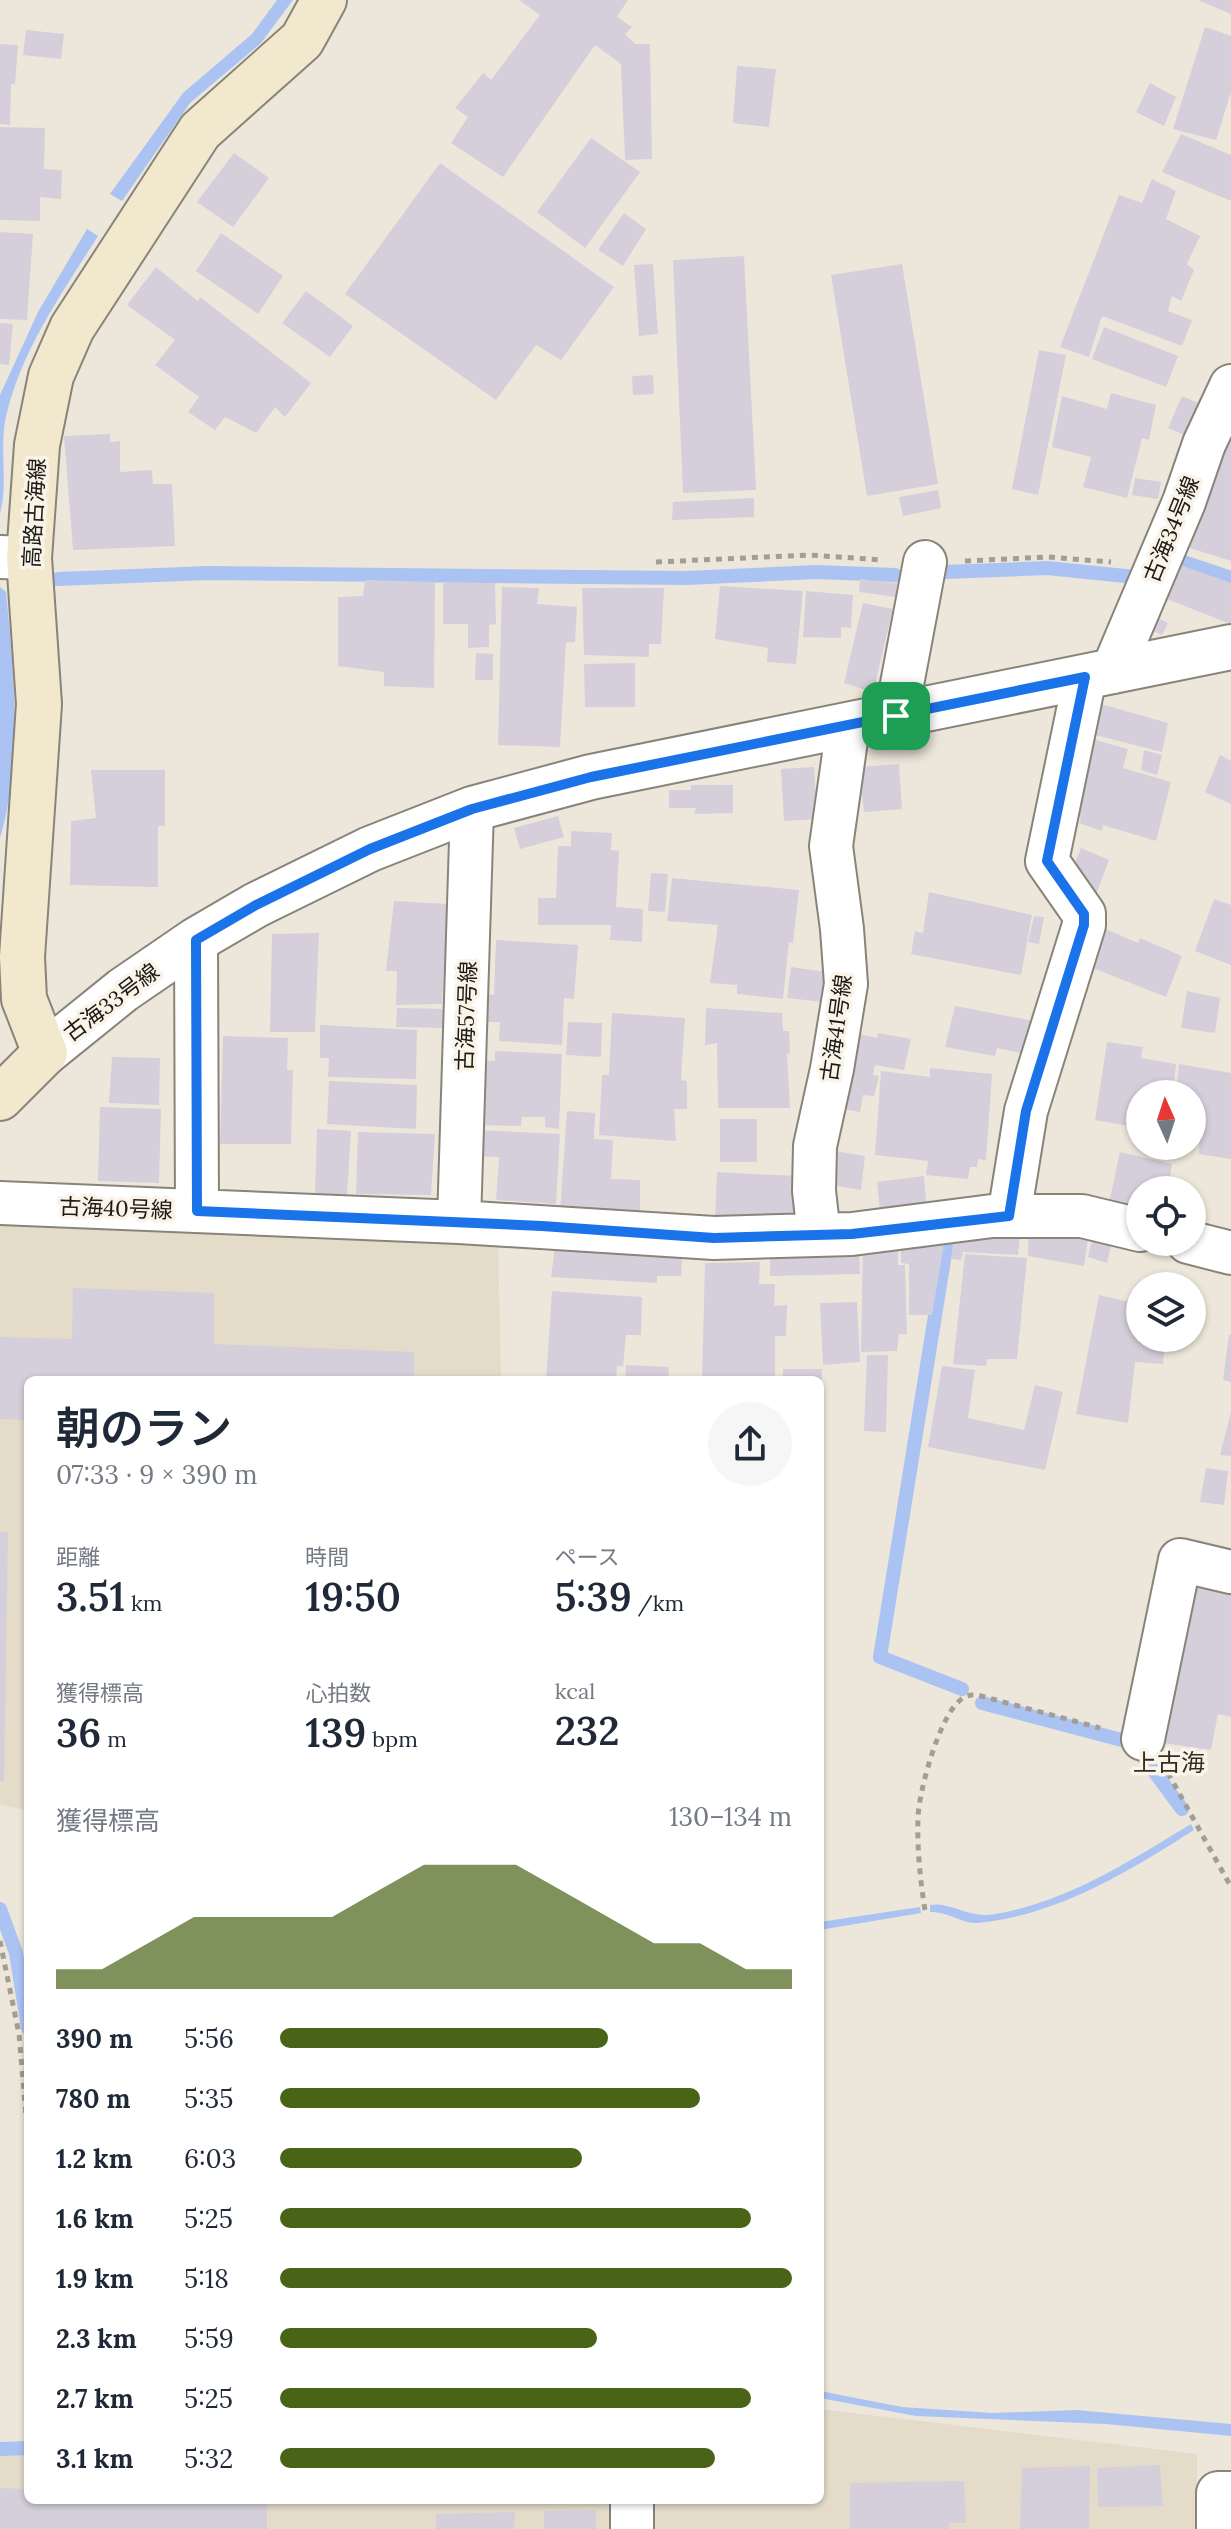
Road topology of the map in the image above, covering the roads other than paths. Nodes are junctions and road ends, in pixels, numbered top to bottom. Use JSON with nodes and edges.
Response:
{"nodes":[{"id":1,"x":324,"y":0,"type":"edge"},
{"id":2,"x":1229,"y":396,"type":"edge"},
{"id":3,"x":15,"y":558,"type":"edge"},
{"id":4,"x":925,"y":562,"type":"dead end"},
{"id":5,"x":1231,"y":647,"type":"edge"},
{"id":6,"x":1098,"y":675,"type":"junction"},
{"id":7,"x":896,"y":716,"type":"junction"},
{"id":8,"x":848,"y":726,"type":"junction"},
{"id":9,"x":472,"y":809,"type":"junction"},
{"id":10,"x":196,"y":940,"type":"junction"},
{"id":11,"x":45,"y":1053,"type":"junction"},
{"id":12,"x":0,"y":1098,"type":"edge"},
{"id":13,"x":0,"y":1203,"type":"edge"},
{"id":14,"x":197,"y":1211,"type":"junction"},
{"id":15,"x":1009,"y":1216,"type":"junction"},
{"id":16,"x":459,"y":1222,"type":"junction"},
{"id":17,"x":1126,"y":1227,"type":"edge"},
{"id":18,"x":819,"y":1235,"type":"junction"},
{"id":19,"x":1206,"y":1247,"type":"edge"},
{"id":20,"x":1231,"y":1253,"type":"edge"},
{"id":21,"x":1231,"y":1572,"type":"edge"},
{"id":22,"x":1143,"y":1739,"type":"road end"},
{"id":23,"x":632,"y":2504,"type":"edge"},
{"id":24,"x":632,"y":2529,"type":"edge"}],
"edges":[{"from":1,"to":3,"type":"main road","name":"高路古海線"},
{"from":2,"to":6,"type":"street","name":"古海34号線"},
{"from":3,"to":11,"type":"main road","name":"高路古海線"},
{"from":4,"to":7,"type":"street"},
{"from":5,"to":6,"type":"street","name":"古海33号線"},
{"from":6,"to":7,"type":"street","name":"古海33号線"},
{"from":6,"to":15,"type":"street","name":"古海34号線"},
{"from":7,"to":8,"type":"street","name":"古海33号線"},
{"from":8,"to":9,"type":"street","name":"古海33号線"},
{"from":8,"to":18,"type":"street","name":"古海41号線"},
{"from":9,"to":10,"type":"street","name":"古海33号線"},
{"from":9,"to":16,"type":"street","name":"古海57号線"},
{"from":10,"to":11,"type":"street","name":"古海33号線"},
{"from":10,"to":14,"type":"street"},
{"from":11,"to":12,"type":"main road"},
{"from":13,"to":14,"type":"street","name":"古海40号線"},
{"from":14,"to":16,"type":"street","name":"古海40号線"},
{"from":15,"to":17,"type":"street","name":"古海40号線"},
{"from":15,"to":18,"type":"street","name":"古海40号線"},
{"from":16,"to":18,"type":"street","name":"古海40号線"},
{"from":19,"to":20,"type":"street"},
{"from":21,"to":22,"type":"street"},
{"from":23,"to":24,"type":"street"}]}
